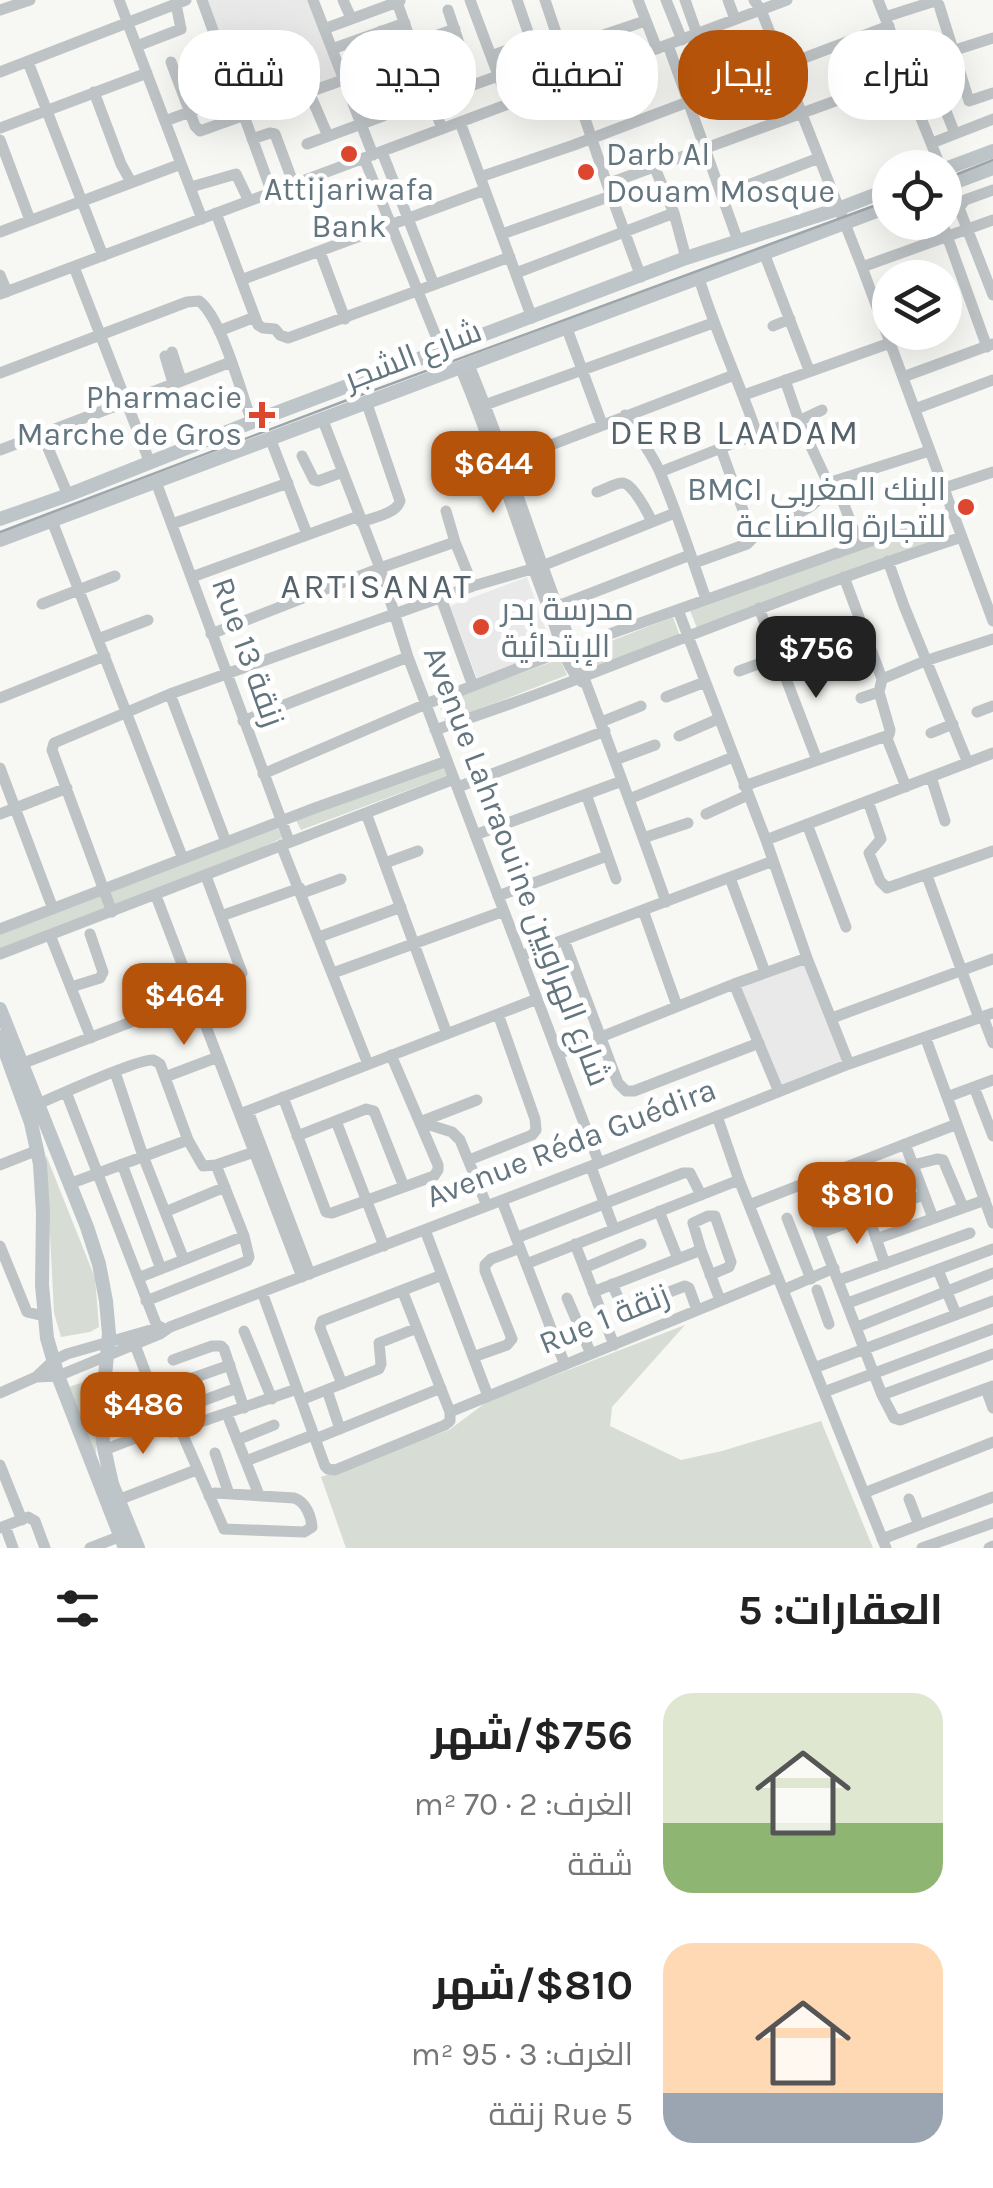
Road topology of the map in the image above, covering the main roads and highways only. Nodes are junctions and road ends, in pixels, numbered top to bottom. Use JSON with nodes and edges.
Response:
{"nodes":[{"id":1,"x":993,"y":151,"type":"edge"},
{"id":2,"x":962,"y":162,"type":"edge"},
{"id":3,"x":993,"y":168,"type":"edge"},
{"id":4,"x":962,"y":180,"type":"edge"},
{"id":5,"x":872,"y":199,"type":"edge"},
{"id":6,"x":872,"y":209,"type":"edge"},
{"id":7,"x":841,"y":215,"type":"junction"},
{"id":8,"x":0,"y":519,"type":"edge"},
{"id":9,"x":0,"y":540,"type":"edge"},
{"id":10,"x":0,"y":1009,"type":"edge"},
{"id":11,"x":0,"y":1038,"type":"edge"},
{"id":12,"x":123,"y":1542,"type":"edge"},
{"id":13,"x":138,"y":1548,"type":"edge"}],
"edges":[{"from":1,"to":2,"type":"main road"},
{"from":3,"to":4,"type":"main road"},
{"from":5,"to":7,"type":"main road"},
{"from":6,"to":7,"type":"main road"},
{"from":7,"to":8,"type":"main road","name":"شارع الشجر"},
{"from":7,"to":9,"type":"main road","name":"شارع الشجر"},
{"from":10,"to":13,"type":"main road"},
{"from":11,"to":12,"type":"main road"}]}
